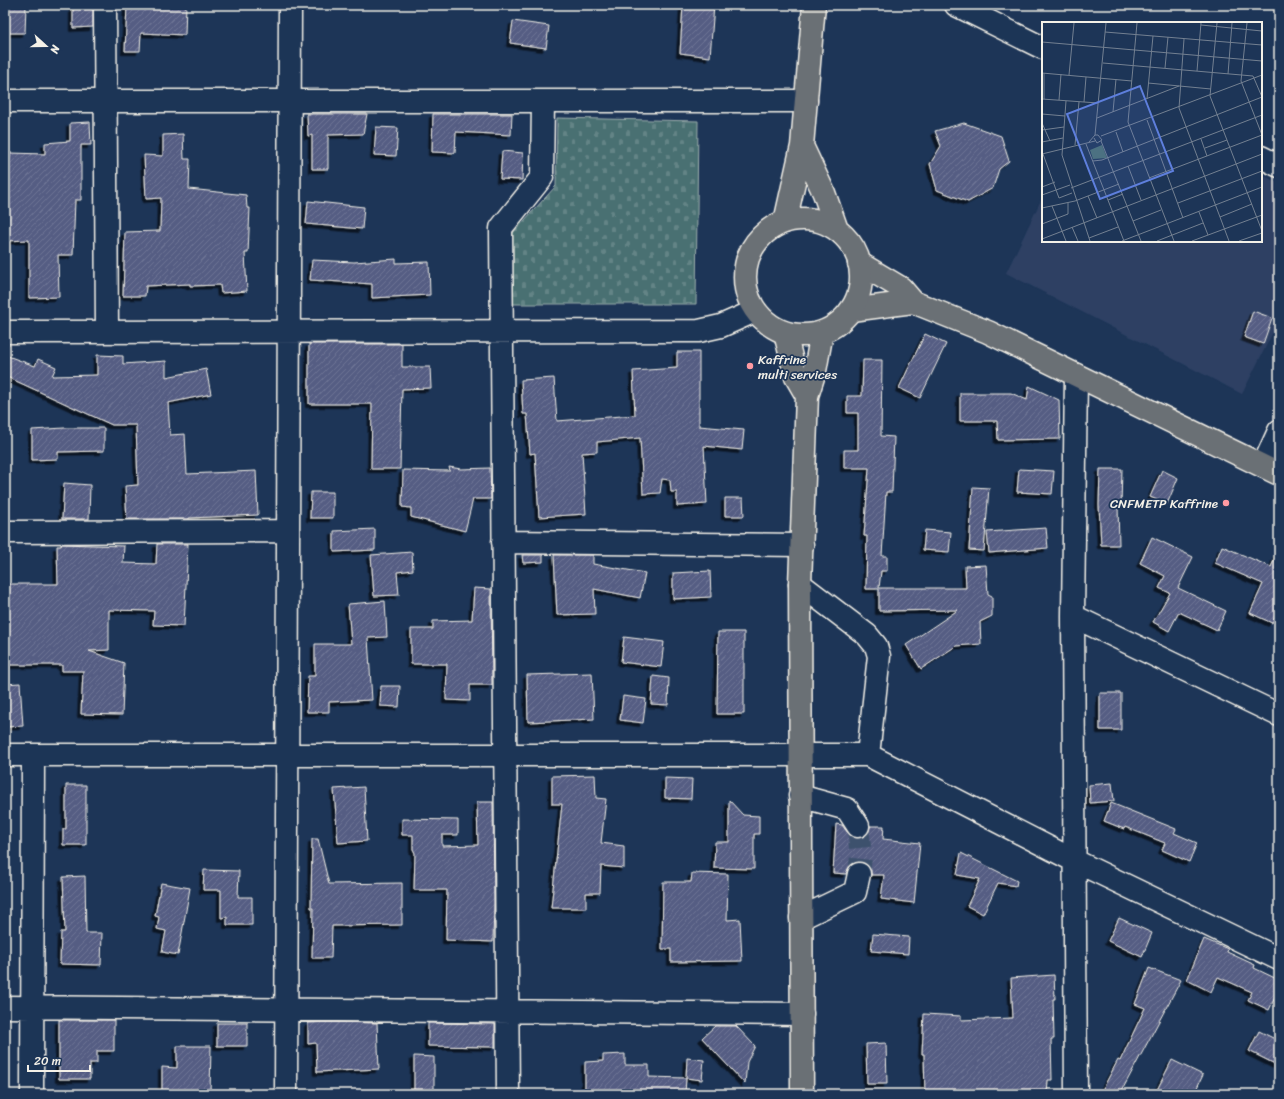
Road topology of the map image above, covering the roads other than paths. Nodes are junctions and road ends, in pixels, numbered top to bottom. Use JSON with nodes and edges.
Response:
{"nodes":[{"id":1,"x":105,"y":5,"type":"edge"},
{"id":2,"x":290,"y":5,"type":"edge"},
{"id":3,"x":814,"y":5,"type":"edge"},
{"id":4,"x":956,"y":5,"type":"edge"},
{"id":5,"x":1042,"y":48,"type":"edge"},
{"id":6,"x":5,"y":101,"type":"edge"},
{"id":7,"x":106,"y":101,"type":"junction"},
{"id":8,"x":290,"y":101,"type":"junction"},
{"id":9,"x":542,"y":101,"type":"junction"},
{"id":10,"x":806,"y":101,"type":"junction"},
{"id":11,"x":802,"y":146,"type":"junction"},
{"id":12,"x":1262,"y":158,"type":"edge"},
{"id":13,"x":1279,"y":166,"type":"edge"},
{"id":14,"x":785,"y":222,"type":"junction"},
{"id":15,"x":836,"y":230,"type":"junction"},
{"id":16,"x":859,"y":263,"type":"junction"},
{"id":17,"x":913,"y":302,"type":"junction"},
{"id":18,"x":851,"y":310,"type":"junction"},
{"id":19,"x":755,"y":311,"type":"junction"},
{"id":20,"x":501,"y":331,"type":"junction"},
{"id":21,"x":5,"y":332,"type":"edge"},
{"id":22,"x":107,"y":332,"type":"junction"},
{"id":23,"x":289,"y":332,"type":"junction"},
{"id":24,"x":822,"y":332,"type":"junction"},
{"id":25,"x":786,"y":333,"type":"junction"},
{"id":26,"x":1076,"y":375,"type":"junction"},
{"id":27,"x":807,"y":396,"type":"junction"},
{"id":28,"x":1279,"y":431,"type":"edge"},
{"id":29,"x":1271,"y":470,"type":"edge"},
{"id":30,"x":288,"y":530,"type":"junction"},
{"id":31,"x":5,"y":532,"type":"edge"},
{"id":32,"x":503,"y":542,"type":"junction"},
{"id":33,"x":802,"y":544,"type":"junction"},
{"id":34,"x":800,"y":584,"type":"junction"},
{"id":35,"x":1073,"y":616,"type":"junction"},
{"id":36,"x":1279,"y":715,"type":"edge"},
{"id":37,"x":5,"y":755,"type":"edge"},
{"id":38,"x":33,"y":755,"type":"junction"},
{"id":39,"x":868,"y":755,"type":"junction"},
{"id":40,"x":287,"y":756,"type":"junction"},
{"id":41,"x":506,"y":756,"type":"junction"},
{"id":42,"x":800,"y":756,"type":"junction"},
{"id":43,"x":800,"y":796,"type":"junction"},
{"id":44,"x":858,"y":826,"type":"tunnel mouth"},
{"id":45,"x":1075,"y":861,"type":"junction"},
{"id":46,"x":859,"y":874,"type":"tunnel mouth"},
{"id":47,"x":801,"y":918,"type":"junction"},
{"id":48,"x":1279,"y":960,"type":"edge"},
{"id":49,"x":5,"y":1007,"type":"edge"},
{"id":50,"x":33,"y":1007,"type":"junction"},
{"id":51,"x":286,"y":1010,"type":"junction"},
{"id":52,"x":508,"y":1012,"type":"junction"},
{"id":53,"x":802,"y":1014,"type":"junction"},
{"id":54,"x":32,"y":1094,"type":"edge"},
{"id":55,"x":286,"y":1094,"type":"edge"},
{"id":56,"x":508,"y":1094,"type":"edge"},
{"id":57,"x":802,"y":1094,"type":"edge"},
{"id":58,"x":1076,"y":1094,"type":"edge"}],
"edges":[{"from":1,"to":7,"type":"street"},
{"from":2,"to":8,"type":"street"},
{"from":3,"to":10,"type":"main road"},
{"from":4,"to":5,"type":"street"},
{"from":6,"to":7,"type":"street"},
{"from":7,"to":8,"type":"street"},
{"from":7,"to":22,"type":"street"},
{"from":8,"to":9,"type":"street"},
{"from":8,"to":23,"type":"street"},
{"from":9,"to":10,"type":"street"},
{"from":9,"to":20,"type":"street"},
{"from":10,"to":11,"type":"main road"},
{"from":11,"to":14,"type":"main road"},
{"from":11,"to":15,"type":"main road"},
{"from":12,"to":13,"type":"street"},
{"from":14,"to":15,"type":"main road"},
{"from":14,"to":19,"type":"main road"},
{"from":15,"to":16,"type":"main road"},
{"from":16,"to":17,"type":"main road"},
{"from":16,"to":18,"type":"main road"},
{"from":17,"to":18,"type":"main road"},
{"from":17,"to":26,"type":"main road"},
{"from":18,"to":24,"type":"main road"},
{"from":19,"to":20,"type":"street"},
{"from":19,"to":25,"type":"main road"},
{"from":20,"to":23,"type":"street"},
{"from":20,"to":32,"type":"street"},
{"from":21,"to":22,"type":"street"},
{"from":22,"to":23,"type":"street"},
{"from":23,"to":30,"type":"street"},
{"from":24,"to":25,"type":"main road"},
{"from":24,"to":27,"type":"main road"},
{"from":25,"to":27,"type":"main road"},
{"from":26,"to":29,"type":"main road"},
{"from":26,"to":35,"type":"street"},
{"from":27,"to":33,"type":"main road"},
{"from":28,"to":29,"type":"street"},
{"from":30,"to":31,"type":"street"},
{"from":30,"to":40,"type":"street"},
{"from":32,"to":33,"type":"street"},
{"from":32,"to":41,"type":"street"},
{"from":33,"to":34,"type":"main road"},
{"from":34,"to":39,"type":"street"},
{"from":34,"to":42,"type":"main road"},
{"from":35,"to":36,"type":"street"},
{"from":35,"to":45,"type":"street"},
{"from":37,"to":38,"type":"street"},
{"from":38,"to":40,"type":"street"},
{"from":38,"to":50,"type":"street"},
{"from":39,"to":42,"type":"street"},
{"from":39,"to":45,"type":"street"},
{"from":40,"to":41,"type":"street"},
{"from":40,"to":51,"type":"street"},
{"from":41,"to":42,"type":"street"},
{"from":41,"to":52,"type":"street"},
{"from":42,"to":43,"type":"main road"},
{"from":43,"to":44,"type":"street"},
{"from":43,"to":47,"type":"main road"},
{"from":45,"to":48,"type":"street"},
{"from":45,"to":58,"type":"street"},
{"from":46,"to":47,"type":"street"},
{"from":47,"to":53,"type":"main road"},
{"from":49,"to":50,"type":"street"},
{"from":50,"to":51,"type":"street"},
{"from":50,"to":54,"type":"street"},
{"from":51,"to":52,"type":"street"},
{"from":51,"to":55,"type":"street"},
{"from":52,"to":53,"type":"street"},
{"from":52,"to":56,"type":"street"},
{"from":53,"to":57,"type":"main road"}]}
